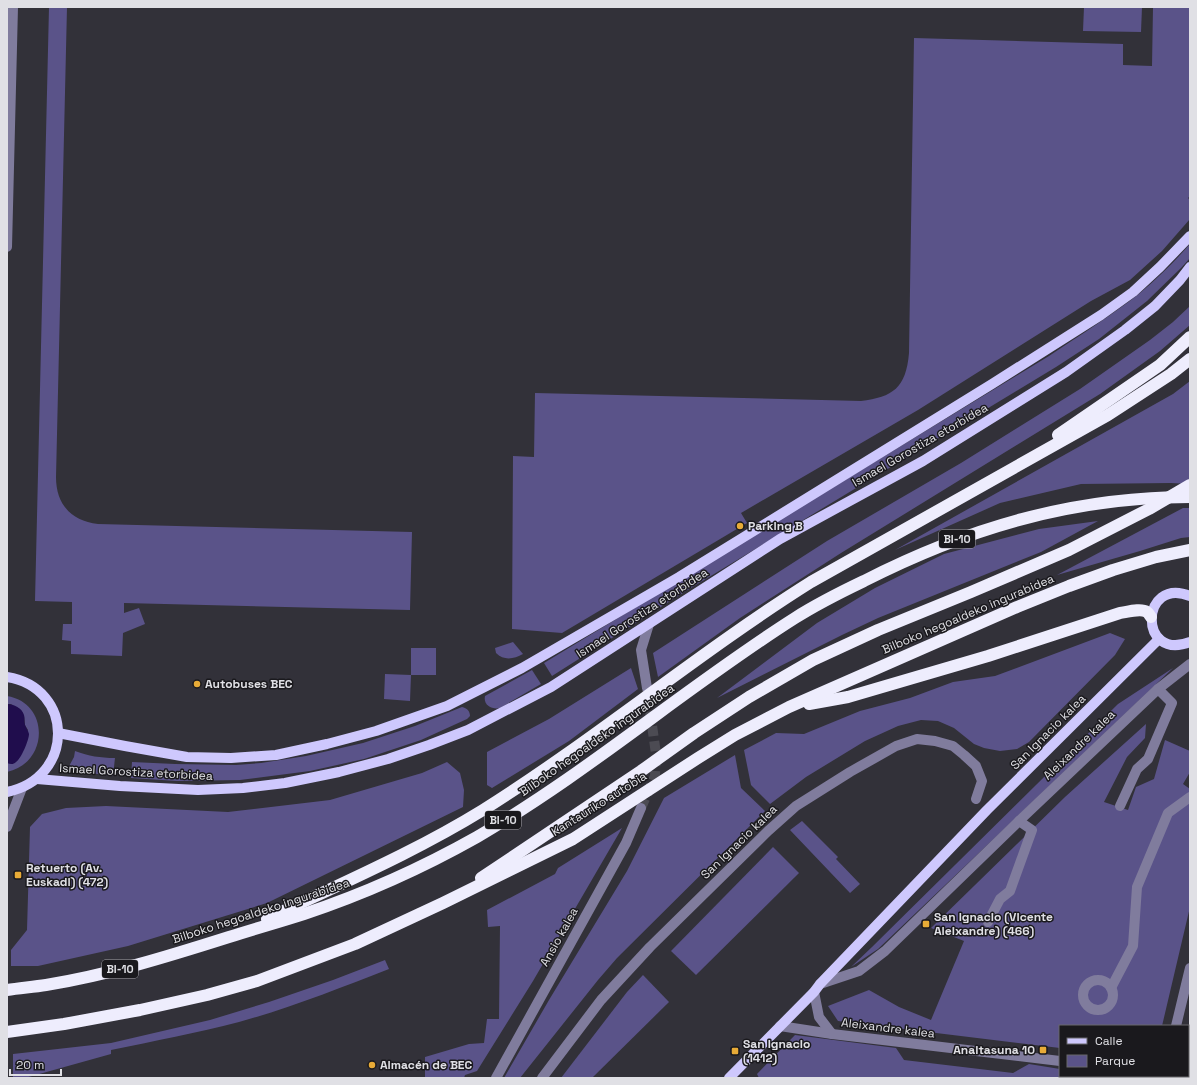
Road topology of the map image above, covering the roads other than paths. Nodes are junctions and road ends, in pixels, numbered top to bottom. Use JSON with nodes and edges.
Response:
{"nodes":[{"id":1,"x":14,"y":7,"type":"edge"},
{"id":2,"x":1190,"y":236,"type":"edge"},
{"id":3,"x":7,"y":247,"type":"edge"},
{"id":4,"x":1190,"y":267,"type":"edge"},
{"id":5,"x":1190,"y":337,"type":"edge"},
{"id":6,"x":1190,"y":359,"type":"edge"},
{"id":7,"x":996,"y":478,"type":"junction"},
{"id":8,"x":1190,"y":485,"type":"edge"},
{"id":9,"x":1190,"y":497,"type":"edge"},
{"id":10,"x":1190,"y":550,"type":"edge"},
{"id":11,"x":1190,"y":596,"type":"edge"},
{"id":12,"x":1151,"y":617,"type":"junction"},
{"id":13,"x":649,"y":624,"type":"junction"},
{"id":14,"x":1159,"y":639,"type":"junction"},
{"id":15,"x":1190,"y":642,"type":"edge"},
{"id":16,"x":1190,"y":664,"type":"edge"},
{"id":17,"x":7,"y":677,"type":"edge"},
{"id":18,"x":647,"y":688,"type":"tunnel mouth"},
{"id":19,"x":1158,"y":689,"type":"junction"},
{"id":20,"x":790,"y":707,"type":"junction"},
{"id":21,"x":764,"y":720,"type":"joint"},
{"id":22,"x":58,"y":733,"type":"junction"},
{"id":23,"x":37,"y":779,"type":"junction"},
{"id":24,"x":22,"y":788,"type":"junction"},
{"id":25,"x":7,"y":792,"type":"edge"},
{"id":26,"x":1190,"y":797,"type":"edge"},
{"id":27,"x":976,"y":799,"type":"dead end"},
{"id":28,"x":1120,"y":806,"type":"dead end"},
{"id":29,"x":642,"y":808,"type":"tunnel mouth"},
{"id":30,"x":1019,"y":821,"type":"junction"},
{"id":31,"x":7,"y":827,"type":"edge"},
{"id":32,"x":443,"y":903,"type":"junction"},
{"id":33,"x":988,"y":922,"type":"dead end"},
{"id":34,"x":230,"y":936,"type":"junction"},
{"id":35,"x":1190,"y":968,"type":"edge"},
{"id":36,"x":817,"y":988,"type":"junction"},
{"id":37,"x":1111,"y":988,"type":"dead end"},
{"id":38,"x":7,"y":990,"type":"edge"},
{"id":39,"x":1190,"y":1009,"type":"edge"},
{"id":40,"x":1179,"y":1013,"type":"junction"},
{"id":41,"x":1176,"y":1025,"type":"edge"},
{"id":42,"x":780,"y":1026,"type":"junction"},
{"id":43,"x":7,"y":1032,"type":"edge"},
{"id":44,"x":832,"y":1034,"type":"junction"},
{"id":45,"x":1059,"y":1061,"type":"edge"},
{"id":46,"x":734,"y":1076,"type":"edge"},
{"id":47,"x":496,"y":1078,"type":"edge"},
{"id":48,"x":542,"y":1078,"type":"edge"}],
"edges":[{"from":1,"to":3,"type":"street"},
{"from":2,"to":22,"type":"main road","name":"Ismael Gorostiza etorbidea"},
{"from":4,"to":13,"type":"main road","name":"Ismael Gorostiza etorbidea"},
{"from":5,"to":7,"type":"highway"},
{"from":6,"to":7,"type":"highway"},
{"from":7,"to":34,"type":"highway"},
{"from":8,"to":32,"type":"highway"},
{"from":9,"to":34,"type":"highway","name":"Bilboko hegoaldeko ingurabidea","number":"BI-10"},
{"from":10,"to":20,"type":"highway","name":"Bilboko hegoaldeko ingurabidea"},
{"from":11,"to":12,"type":"main road"},
{"from":12,"to":14,"type":"main road"},
{"from":12,"to":20,"type":"highway"},
{"from":13,"to":18,"type":"street"},
{"from":13,"to":23,"type":"main road","name":"Ismael Gorostiza etorbidea"},
{"from":14,"to":15,"type":"main road"},
{"from":14,"to":36,"type":"main road","name":"San Ignacio kalea"},
{"from":16,"to":19,"type":"street","name":"Aleixandre kalea"},
{"from":17,"to":22,"type":"main road"},
{"from":19,"to":28,"type":"street"},
{"from":19,"to":30,"type":"street","name":"Aleixandre kalea"},
{"from":20,"to":21,"type":"highway","name":"Bilboko hegoaldeko ingurabidea"},
{"from":21,"to":32,"type":"highway","name":"Kantauriko autobia"},
{"from":22,"to":23,"type":"main road"},
{"from":23,"to":24,"type":"main road"},
{"from":24,"to":25,"type":"main road"},
{"from":24,"to":31,"type":"street"},
{"from":26,"to":37,"type":"street"},
{"from":27,"to":48,"type":"street","name":"San Ignacio kalea"},
{"from":29,"to":47,"type":"street","name":"Ansio kalea"},
{"from":30,"to":33,"type":"street"},
{"from":30,"to":36,"type":"street","name":"Aleixandre kalea"},
{"from":32,"to":43,"type":"highway"},
{"from":34,"to":38,"type":"highway","name":"Bilboko hegoaldeko ingurabidea","number":"BI-10"},
{"from":35,"to":40,"type":"street"},
{"from":36,"to":42,"type":"main road","name":"San Ignacio kalea"},
{"from":36,"to":44,"type":"street","name":"Aleixandre kalea"},
{"from":39,"to":40,"type":"street"},
{"from":40,"to":41,"type":"street"},
{"from":42,"to":44,"type":"street"},
{"from":42,"to":46,"type":"main road","name":"San Ignacio kalea"},
{"from":44,"to":45,"type":"street","name":"Aleixandre kalea"}]}
